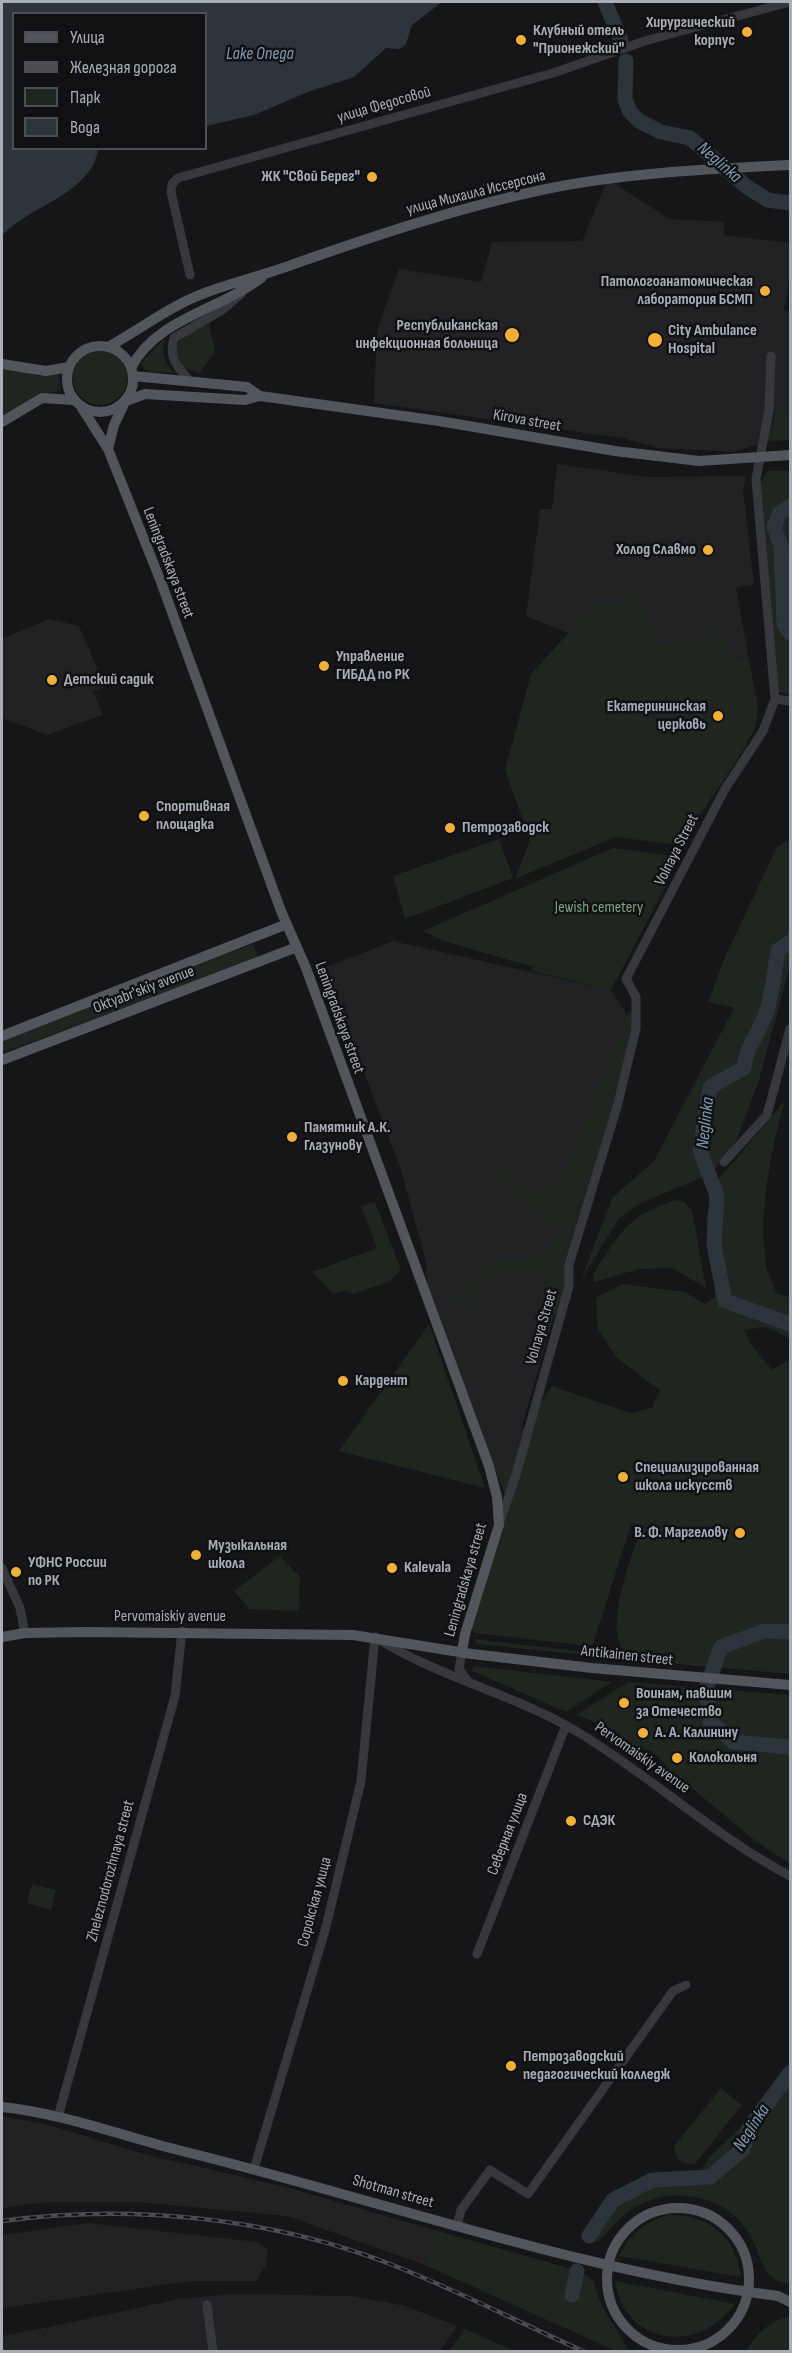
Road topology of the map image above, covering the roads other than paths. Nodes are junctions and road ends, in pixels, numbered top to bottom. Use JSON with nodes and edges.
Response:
{"nodes":[{"id":1,"x":790,"y":2,"type":"edge"},
{"id":2,"x":790,"y":165,"type":"edge"},
{"id":3,"x":190,"y":275,"type":"dead end"},
{"id":4,"x":264,"y":275,"type":"junction"},
{"id":5,"x":243,"y":293,"type":"junction"},
{"id":6,"x":108,"y":347,"type":"junction"},
{"id":7,"x":771,"y":356,"type":"dead end"},
{"id":8,"x":2,"y":364,"type":"edge"},
{"id":9,"x":69,"y":367,"type":"junction"},
{"id":10,"x":132,"y":372,"type":"junction"},
{"id":11,"x":189,"y":380,"type":"junction"},
{"id":12,"x":260,"y":396,"type":"junction"},
{"id":13,"x":73,"y":399,"type":"junction"},
{"id":14,"x":126,"y":401,"type":"junction"},
{"id":15,"x":82,"y":408,"type":"junction"},
{"id":16,"x":2,"y":422,"type":"edge"},
{"id":17,"x":108,"y":449,"type":"junction"},
{"id":18,"x":786,"y":455,"type":"edge"},
{"id":19,"x":758,"y":458,"type":"junction"},
{"id":20,"x":775,"y":699,"type":"junction"},
{"id":21,"x":790,"y":701,"type":"edge"},
{"id":22,"x":286,"y":924,"type":"junction"},
{"id":23,"x":297,"y":947,"type":"junction"},
{"id":24,"x":790,"y":1029,"type":"edge"},
{"id":25,"x":2,"y":1036,"type":"edge"},
{"id":26,"x":2,"y":1060,"type":"edge"},
{"id":27,"x":724,"y":1162,"type":"dead end"},
{"id":28,"x":499,"y":1525,"type":"junction"},
{"id":29,"x":2,"y":1568,"type":"edge"},
{"id":30,"x":182,"y":1631,"type":"junction"},
{"id":31,"x":25,"y":1633,"type":"junction"},
{"id":32,"x":2,"y":1637,"type":"edge"},
{"id":33,"x":375,"y":1637,"type":"junction"},
{"id":34,"x":462,"y":1652,"type":"junction"},
{"id":35,"x":467,"y":1680,"type":"junction"},
{"id":36,"x":790,"y":1685,"type":"edge"},
{"id":37,"x":566,"y":1725,"type":"junction"},
{"id":38,"x":790,"y":1876,"type":"edge"},
{"id":39,"x":477,"y":1954,"type":"dead end"},
{"id":40,"x":686,"y":1985,"type":"dead end"},
{"id":41,"x":2,"y":2107,"type":"edge"},
{"id":42,"x":58,"y":2117,"type":"junction"},
{"id":43,"x":254,"y":2169,"type":"junction"},
{"id":44,"x":457,"y":2226,"type":"junction"},
{"id":45,"x":607,"y":2266,"type":"junction"},
{"id":46,"x":748,"y":2292,"type":"junction"},
{"id":47,"x":790,"y":2294,"type":"edge"},
{"id":48,"x":778,"y":2296,"type":"junction"},
{"id":49,"x":790,"y":2302,"type":"edge"},
{"id":50,"x":207,"y":2305,"type":"dead end"},
{"id":51,"x":629,"y":2331,"type":"junction"},
{"id":52,"x":690,"y":2350,"type":"edge"},
{"id":53,"x":213,"y":2352,"type":"edge"},
{"id":54,"x":641,"y":2352,"type":"edge"}],
"edges":[{"from":1,"to":3,"type":"street","name":"улица Федосовой"},
{"from":2,"to":4,"type":"main road","name":"улица Михаила Иссерсона"},
{"from":4,"to":5,"type":"main road","name":"улица Михаила Иссерсона"},
{"from":4,"to":6,"type":"main road","name":"улица Михаила Иссерсона"},
{"from":5,"to":10,"type":"main road","name":"улица Михаила Иссерсона"},
{"from":5,"to":11,"type":"street"},
{"from":6,"to":9,"type":"main road"},
{"from":6,"to":10,"type":"main road"},
{"from":7,"to":19,"type":"street","name":"Volnaya Street"},
{"from":8,"to":9,"type":"main road"},
{"from":9,"to":13,"type":"main road"},
{"from":10,"to":11,"type":"main road","name":"Kirova street"},
{"from":10,"to":14,"type":"main road"},
{"from":11,"to":12,"type":"main road","name":"Kirova street"},
{"from":12,"to":14,"type":"main road","name":"Kirova street"},
{"from":12,"to":19,"type":"main road","name":"Kirova street"},
{"from":13,"to":15,"type":"main road"},
{"from":13,"to":16,"type":"main road"},
{"from":14,"to":15,"type":"main road"},
{"from":14,"to":17,"type":"main road"},
{"from":15,"to":17,"type":"main road","name":"Leningradskaya street"},
{"from":17,"to":22,"type":"main road","name":"Leningradskaya street"},
{"from":18,"to":19,"type":"main road","name":"Kirova street"},
{"from":19,"to":20,"type":"street","name":"Volnaya Street"},
{"from":20,"to":21,"type":"street"},
{"from":20,"to":28,"type":"street","name":"Volnaya Street"},
{"from":22,"to":23,"type":"main road","name":"Leningradskaya street"},
{"from":22,"to":25,"type":"main road","name":"Oktyabr'skiy avenue"},
{"from":23,"to":26,"type":"main road","name":"Oktyabr'skiy avenue"},
{"from":23,"to":28,"type":"main road","name":"Leningradskaya street"},
{"from":24,"to":27,"type":"street"},
{"from":28,"to":34,"type":"main road","name":"Leningradskaya street"},
{"from":29,"to":31,"type":"street"},
{"from":30,"to":31,"type":"main road","name":"Pervomaiskiy avenue"},
{"from":30,"to":33,"type":"main road","name":"Pervomaiskiy avenue"},
{"from":30,"to":42,"type":"street","name":"Zheleznodorozhnaya street"},
{"from":31,"to":32,"type":"main road","name":"Pervomaiskiy avenue"},
{"from":33,"to":34,"type":"main road","name":"Pervomaiskiy avenue"},
{"from":33,"to":35,"type":"street","name":"Pervomaiskiy avenue"},
{"from":33,"to":43,"type":"street","name":"Сорокская улица"},
{"from":34,"to":35,"type":"street"},
{"from":34,"to":36,"type":"main road","name":"Antikainen street"},
{"from":35,"to":37,"type":"street","name":"Pervomaiskiy avenue"},
{"from":37,"to":38,"type":"street","name":"Pervomaiskiy avenue"},
{"from":37,"to":39,"type":"street","name":"Северная улица"},
{"from":40,"to":44,"type":"street"},
{"from":41,"to":42,"type":"main road","name":"Shotman street"},
{"from":42,"to":43,"type":"main road","name":"Shotman street"},
{"from":43,"to":44,"type":"main road","name":"Shotman street"},
{"from":44,"to":45,"type":"main road","name":"Shotman street"},
{"from":45,"to":46,"type":"main road","name":"Shotman street"},
{"from":45,"to":46,"type":"main road"},
{"from":45,"to":51,"type":"main road"},
{"from":46,"to":48,"type":"main road","name":"Shotman street"},
{"from":46,"to":52,"type":"main road"},
{"from":47,"to":48,"type":"main road","name":"Shotman street"},
{"from":48,"to":49,"type":"main road","name":"Shotman street"},
{"from":50,"to":53,"type":"street"},
{"from":51,"to":52,"type":"main road"},
{"from":51,"to":54,"type":"main road"}]}
